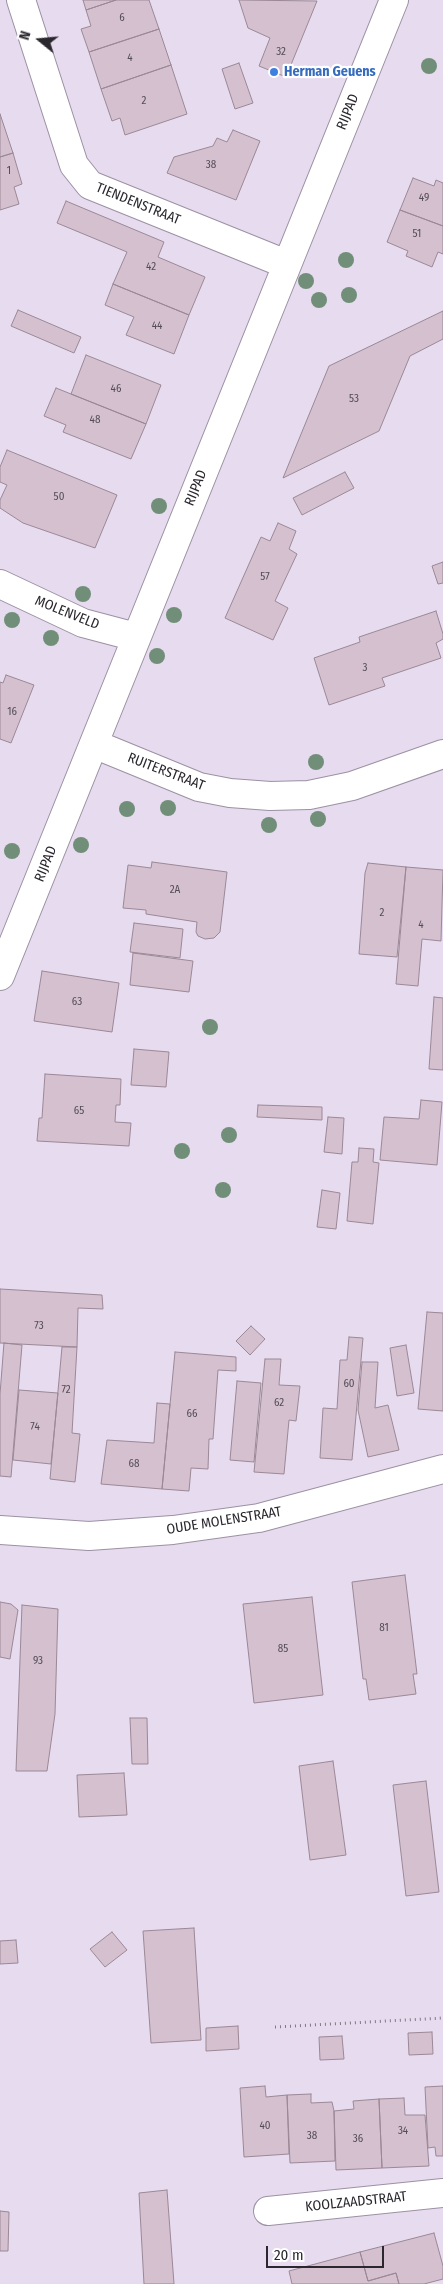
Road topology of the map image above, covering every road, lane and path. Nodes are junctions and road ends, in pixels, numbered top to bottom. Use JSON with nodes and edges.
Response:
{"nodes":[{"id":1,"x":21,"y":0,"type":"edge"},
{"id":2,"x":394,"y":0,"type":"edge"},
{"id":3,"x":286,"y":264,"type":"junction"},
{"id":4,"x":0,"y":584,"type":"edge"},
{"id":5,"x":136,"y":637,"type":"junction"},
{"id":6,"x":94,"y":744,"type":"junction"},
{"id":7,"x":443,"y":754,"type":"edge"},
{"id":8,"x":0,"y":976,"type":"edge"},
{"id":9,"x":443,"y":1469,"type":"edge"},
{"id":10,"x":0,"y":1530,"type":"edge"},
{"id":11,"x":443,"y":2018,"type":"edge"},
{"id":12,"x":275,"y":2027,"type":"dead end"},
{"id":13,"x":443,"y":2192,"type":"edge"},
{"id":14,"x":268,"y":2211,"type":"dead end"}],
"edges":[{"from":1,"to":3,"type":"street","name":"TIENDENSTRAAT"},
{"from":2,"to":3,"type":"street","name":"RIJPAD"},
{"from":3,"to":5,"type":"street","name":"RIJPAD"},
{"from":4,"to":5,"type":"street","name":"MOLENVELD"},
{"from":5,"to":6,"type":"street","name":"RIJPAD"},
{"from":6,"to":7,"type":"street","name":"RUITERSTRAAT"},
{"from":6,"to":8,"type":"street","name":"RIJPAD"},
{"from":9,"to":10,"type":"street","name":"OUDE MOLENSTRAAT"},
{"from":11,"to":12,"type":"path"},
{"from":13,"to":14,"type":"street","name":"KOOLZAADSTRAAT"}]}
